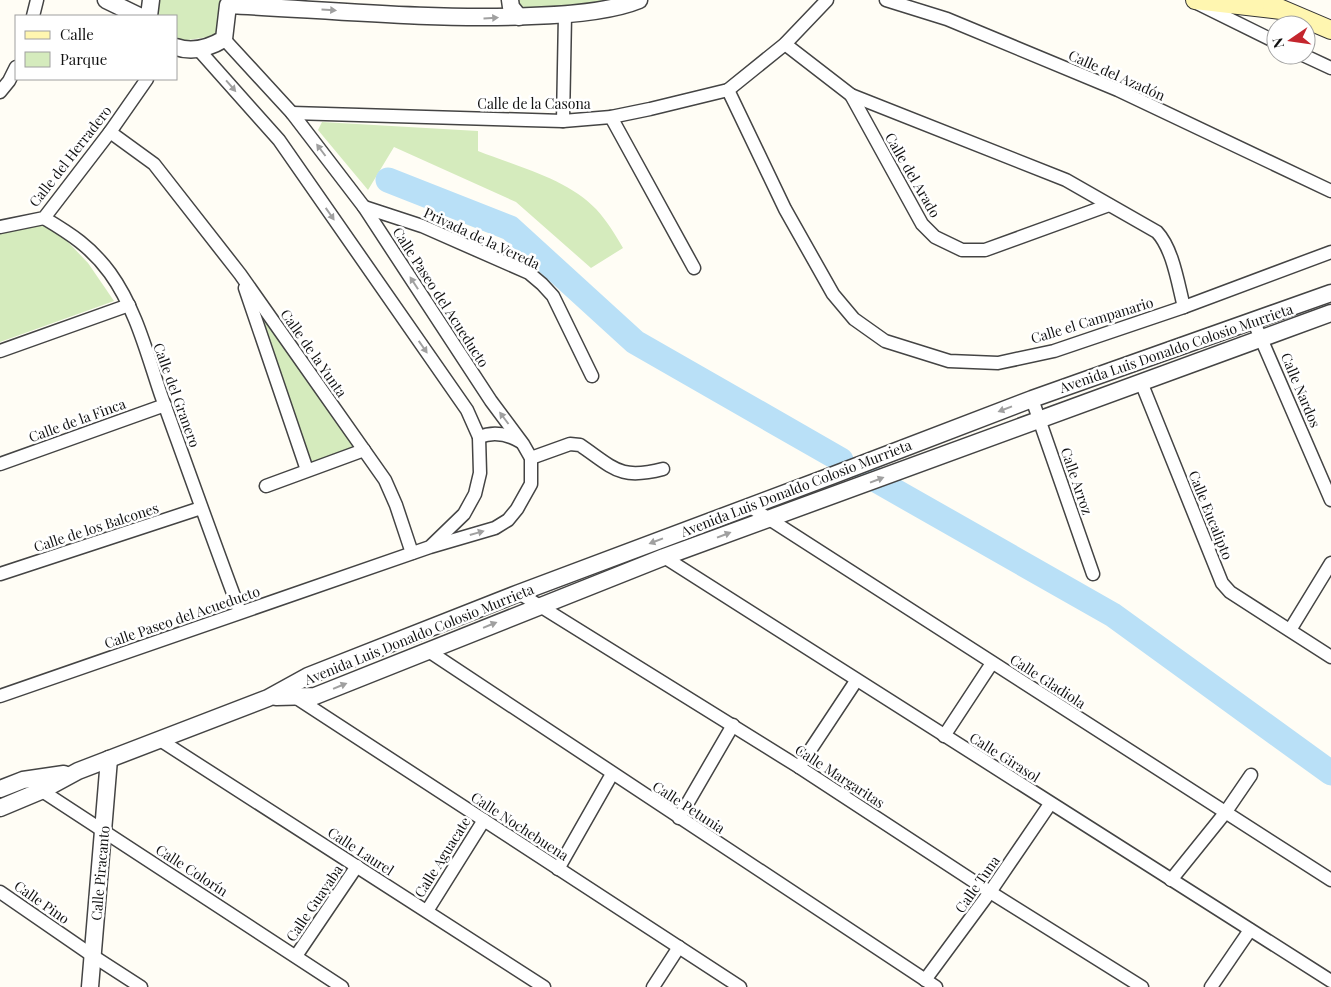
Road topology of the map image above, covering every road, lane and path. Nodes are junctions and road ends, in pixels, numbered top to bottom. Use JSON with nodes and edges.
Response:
{"nodes":[{"id":1,"x":37,"y":0,"type":"edge"},
{"id":2,"x":106,"y":0,"type":"edge"},
{"id":3,"x":151,"y":0,"type":"edge"},
{"id":4,"x":510,"y":0,"type":"edge"},
{"id":5,"x":639,"y":0,"type":"edge"},
{"id":6,"x":827,"y":0,"type":"edge"},
{"id":7,"x":886,"y":0,"type":"edge"},
{"id":8,"x":1190,"y":0,"type":"edge"},
{"id":9,"x":1195,"y":0,"type":"edge"},
{"id":10,"x":1262,"y":0,"type":"edge"},
{"id":11,"x":228,"y":2,"type":"edge"},
{"id":12,"x":1281,"y":10,"type":"junction"},
{"id":13,"x":32,"y":15,"type":"edge"},
{"id":14,"x":137,"y":15,"type":"edge"},
{"id":15,"x":149,"y":15,"type":"edge"},
{"id":16,"x":565,"y":15,"type":"junction"},
{"id":17,"x":519,"y":17,"type":"junction"},
{"id":18,"x":1331,"y":30,"type":"edge"},
{"id":19,"x":1266,"y":37,"type":"edge"},
{"id":20,"x":224,"y":39,"type":"junction"},
{"id":21,"x":786,"y":44,"type":"junction"},
{"id":22,"x":178,"y":48,"type":"edge"},
{"id":23,"x":198,"y":50,"type":"junction"},
{"id":24,"x":1316,"y":61,"type":"edge"},
{"id":25,"x":15,"y":68,"type":"edge"},
{"id":26,"x":1331,"y":68,"type":"edge"},
{"id":27,"x":4,"y":79,"type":"edge"},
{"id":28,"x":146,"y":80,"type":"edge"},
{"id":29,"x":728,"y":90,"type":"junction"},
{"id":30,"x":0,"y":92,"type":"edge"},
{"id":31,"x":851,"y":95,"type":"junction"},
{"id":32,"x":292,"y":113,"type":"junction"},
{"id":33,"x":611,"y":117,"type":"junction"},
{"id":34,"x":563,"y":121,"type":"junction"},
{"id":35,"x":110,"y":132,"type":"junction"},
{"id":36,"x":1331,"y":191,"type":"edge"},
{"id":37,"x":1109,"y":205,"type":"junction"},
{"id":38,"x":364,"y":207,"type":"junction"},
{"id":39,"x":44,"y":218,"type":"junction"},
{"id":40,"x":0,"y":227,"type":"edge"},
{"id":41,"x":1331,"y":252,"type":"edge"},
{"id":42,"x":694,"y":268,"type":"dead end"},
{"id":43,"x":240,"y":274,"type":"junction"},
{"id":44,"x":1331,"y":293,"type":"edge"},
{"id":45,"x":129,"y":305,"type":"junction"},
{"id":46,"x":1184,"y":307,"type":"junction"},
{"id":47,"x":1331,"y":313,"type":"edge"},
{"id":48,"x":1254,"y":320,"type":"junction"},
{"id":49,"x":1262,"y":338,"type":"junction"},
{"id":50,"x":0,"y":350,"type":"edge"},
{"id":51,"x":592,"y":376,"type":"dead end"},
{"id":52,"x":1141,"y":382,"type":"junction"},
{"id":53,"x":1032,"y":398,"type":"junction"},
{"id":54,"x":165,"y":404,"type":"junction"},
{"id":55,"x":1039,"y":419,"type":"junction"},
{"id":56,"x":478,"y":437,"type":"junction"},
{"id":57,"x":524,"y":444,"type":"junction"},
{"id":58,"x":364,"y":450,"type":"junction"},
{"id":59,"x":531,"y":458,"type":"junction"},
{"id":60,"x":0,"y":464,"type":"edge"},
{"id":61,"x":663,"y":469,"type":"dead end"},
{"id":62,"x":307,"y":470,"type":"junction"},
{"id":63,"x":831,"y":476,"type":"junction"},
{"id":64,"x":266,"y":486,"type":"dead end"},
{"id":65,"x":842,"y":493,"type":"junction"},
{"id":66,"x":1331,"y":500,"type":"edge"},
{"id":67,"x":749,"y":506,"type":"junction"},
{"id":68,"x":201,"y":508,"type":"junction"},
{"id":69,"x":769,"y":518,"type":"junction"},
{"id":70,"x":430,"y":546,"type":"junction"},
{"id":71,"x":412,"y":553,"type":"junction"},
{"id":72,"x":664,"y":557,"type":"junction"},
{"id":73,"x":1331,"y":563,"type":"edge"},
{"id":74,"x":0,"y":574,"type":"edge"},
{"id":75,"x":1093,"y":574,"type":"dead end"},
{"id":76,"x":519,"y":593,"type":"junction"},
{"id":77,"x":539,"y":606,"type":"junction"},
{"id":78,"x":240,"y":612,"type":"junction"},
{"id":79,"x":1290,"y":630,"type":"junction"},
{"id":80,"x":427,"y":650,"type":"junction"},
{"id":81,"x":1331,"y":657,"type":"edge"},
{"id":82,"x":992,"y":663,"type":"junction"},
{"id":83,"x":856,"y":681,"type":"junction"},
{"id":84,"x":289,"y":693,"type":"junction"},
{"id":85,"x":0,"y":696,"type":"edge"},
{"id":86,"x":733,"y":725,"type":"junction"},
{"id":87,"x":944,"y":736,"type":"junction"},
{"id":88,"x":160,"y":740,"type":"junction"},
{"id":89,"x":109,"y":759,"type":"junction"},
{"id":90,"x":800,"y":767,"type":"junction"},
{"id":91,"x":78,"y":772,"type":"junction"},
{"id":92,"x":612,"y":774,"type":"junction"},
{"id":93,"x":1251,"y":775,"type":"dead end"},
{"id":94,"x":23,"y":780,"type":"junction"},
{"id":95,"x":0,"y":789,"type":"edge"},
{"id":96,"x":43,"y":790,"type":"junction"},
{"id":97,"x":1050,"y":804,"type":"junction"},
{"id":98,"x":0,"y":808,"type":"edge"},
{"id":99,"x":1225,"y":813,"type":"junction"},
{"id":100,"x":679,"y":818,"type":"junction"},
{"id":101,"x":484,"y":820,"type":"junction"},
{"id":102,"x":104,"y":830,"type":"junction"},
{"id":103,"x":357,"y":866,"type":"junction"},
{"id":104,"x":558,"y":869,"type":"junction"},
{"id":105,"x":1171,"y":880,"type":"junction"},
{"id":106,"x":1331,"y":880,"type":"edge"},
{"id":107,"x":0,"y":892,"type":"edge"},
{"id":108,"x":990,"y":892,"type":"junction"},
{"id":109,"x":426,"y":911,"type":"junction"},
{"id":110,"x":1250,"y":930,"type":"junction"},
{"id":111,"x":679,"y":947,"type":"junction"},
{"id":112,"x":93,"y":956,"type":"junction"},
{"id":113,"x":296,"y":956,"type":"junction"},
{"id":114,"x":1331,"y":981,"type":"edge"},
{"id":115,"x":931,"y":984,"type":"edge"},
{"id":116,"x":90,"y":987,"type":"edge"},
{"id":117,"x":141,"y":987,"type":"edge"},
{"id":118,"x":342,"y":987,"type":"edge"},
{"id":119,"x":544,"y":987,"type":"edge"},
{"id":120,"x":653,"y":987,"type":"edge"},
{"id":121,"x":740,"y":987,"type":"edge"},
{"id":122,"x":1142,"y":987,"type":"edge"},
{"id":123,"x":1211,"y":987,"type":"edge"}],
"edges":[{"from":1,"to":13,"type":"street"},
{"from":2,"to":14,"type":"street"},
{"from":3,"to":15,"type":"street"},
{"from":4,"to":17,"type":"street"},
{"from":5,"to":16,"type":"street"},
{"from":6,"to":21,"type":"street","name":"Calle de la Casona"},
{"from":7,"to":36,"type":"street","name":"Calle del Azadón"},
{"from":8,"to":19,"type":"street"},
{"from":9,"to":12,"type":"main road"},
{"from":10,"to":12,"type":"main road"},
{"from":11,"to":17,"type":"street","one_way":true},
{"from":11,"to":20,"type":"street"},
{"from":12,"to":18,"type":"main road"},
{"from":16,"to":17,"type":"street"},
{"from":16,"to":34,"type":"street"},
{"from":20,"to":23,"type":"street"},
{"from":20,"to":32,"type":"street","name":"Calle Paseo del Acueducto"},
{"from":21,"to":29,"type":"street","name":"Calle de la Casona"},
{"from":21,"to":31,"type":"street","name":"Calle del Arado"},
{"from":22,"to":23,"type":"street"},
{"from":23,"to":56,"type":"street","name":"Calle Paseo del Acueducto","one_way":true},
{"from":24,"to":26,"type":"street"},
{"from":25,"to":27,"type":"street"},
{"from":27,"to":30,"type":"street"},
{"from":28,"to":35,"type":"street","name":"Calle del Herradero"},
{"from":29,"to":33,"type":"street","name":"Calle de la Casona"},
{"from":29,"to":46,"type":"street","name":"Calle el Campanario"},
{"from":31,"to":37,"type":"street","name":"Calle del Arado"},
{"from":31,"to":37,"type":"street","name":"Calle del Arado"},
{"from":32,"to":34,"type":"street","name":"Calle de la Casona"},
{"from":38,"to":32,"type":"street","name":"Calle Paseo del Acueducto","one_way":true},
{"from":33,"to":34,"type":"street","name":"Calle de la Casona"},
{"from":33,"to":42,"type":"street"},
{"from":35,"to":39,"type":"street","name":"Calle del Herradero"},
{"from":35,"to":43,"type":"street","name":"Calle de la Yunta"},
{"from":37,"to":46,"type":"street","name":"Calle del Arado"},
{"from":38,"to":51,"type":"street","name":"Privada de la Vereda"},
{"from":57,"to":38,"type":"street","name":"Calle Paseo del Acueducto","one_way":true},
{"from":39,"to":40,"type":"street","name":"Calle del Herradero"},
{"from":39,"to":45,"type":"street","name":"Calle del Granero"},
{"from":41,"to":46,"type":"street","name":"Calle el Campanario"},
{"from":43,"to":58,"type":"street","name":"Calle de la Yunta"},
{"from":43,"to":62,"type":"street","name":"Calle de la Yunta"},
{"from":44,"to":48,"type":"street","name":"Avenida Luis Donaldo Colosio Murrieta"},
{"from":45,"to":50,"type":"street"},
{"from":45,"to":54,"type":"street","name":"Calle del Granero"},
{"from":47,"to":49,"type":"street","name":"Avenida Luis Donaldo Colosio Murrieta"},
{"from":48,"to":49,"type":"street","name":"Calle Nardos"},
{"from":48,"to":53,"type":"street","name":"Avenida Luis Donaldo Colosio Murrieta"},
{"from":49,"to":52,"type":"street","name":"Avenida Luis Donaldo Colosio Murrieta"},
{"from":49,"to":66,"type":"street","name":"Calle Nardos"},
{"from":52,"to":55,"type":"street","name":"Avenida Luis Donaldo Colosio Murrieta"},
{"from":52,"to":79,"type":"street","name":"Calle Eucalipto"},
{"from":53,"to":55,"type":"street","name":"Calle Arroz"},
{"from":53,"to":63,"type":"street","name":"Avenida Luis Donaldo Colosio Murrieta","one_way":true},
{"from":54,"to":60,"type":"street","name":"Calle de la Finca"},
{"from":54,"to":68,"type":"street","name":"Calle del Granero"},
{"from":65,"to":55,"type":"street","name":"Avenida Luis Donaldo Colosio Murrieta","one_way":true},
{"from":55,"to":75,"type":"street","name":"Calle Arroz"},
{"from":56,"to":57,"type":"street"},
{"from":56,"to":70,"type":"street","name":"Calle Paseo del Acueducto"},
{"from":57,"to":59,"type":"street","name":"Calle Paseo del Acueducto"},
{"from":58,"to":62,"type":"street"},
{"from":58,"to":71,"type":"street","name":"Calle de la Yunta"},
{"from":59,"to":61,"type":"street"},
{"from":70,"to":59,"type":"street","name":"Calle Paseo del Acueducto","one_way":true},
{"from":62,"to":64,"type":"street"},
{"from":63,"to":65,"type":"street"},
{"from":63,"to":67,"type":"street","name":"Avenida Luis Donaldo Colosio Murrieta"},
{"from":65,"to":69,"type":"street","name":"Avenida Luis Donaldo Colosio Murrieta"},
{"from":67,"to":69,"type":"street","name":"Calle Gladiola"},
{"from":67,"to":76,"type":"street","name":"Avenida Luis Donaldo Colosio Murrieta","one_way":true},
{"from":68,"to":74,"type":"street","name":"Calle de los Balcones"},
{"from":68,"to":78,"type":"street","name":"Calle del Granero"},
{"from":72,"to":69,"type":"street","name":"Avenida Luis Donaldo Colosio Murrieta","one_way":true},
{"from":69,"to":82,"type":"street","name":"Calle Gladiola"},
{"from":70,"to":71,"type":"street","name":"Calle Paseo del Acueducto"},
{"from":71,"to":78,"type":"street","name":"Calle Paseo del Acueducto"},
{"from":72,"to":77,"type":"street","name":"Avenida Luis Donaldo Colosio Murrieta"},
{"from":72,"to":83,"type":"street","name":"Calle Girasol"},
{"from":73,"to":79,"type":"street"},
{"from":76,"to":77,"type":"street","name":"Calle Margaritas"},
{"from":76,"to":84,"type":"street","name":"Avenida Luis Donaldo Colosio Murrieta"},
{"from":80,"to":77,"type":"street","name":"Avenida Luis Donaldo Colosio Murrieta","one_way":true},
{"from":77,"to":86,"type":"street","name":"Calle Margaritas"},
{"from":78,"to":85,"type":"street","name":"Calle Paseo del Acueducto"},
{"from":79,"to":81,"type":"street","name":"Calle Eucalipto"},
{"from":84,"to":80,"type":"street","name":"Avenida Luis Donaldo Colosio Murrieta","one_way":true},
{"from":80,"to":92,"type":"street","name":"Calle Petunia"},
{"from":82,"to":87,"type":"street"},
{"from":82,"to":99,"type":"street","name":"Calle Gladiola"},
{"from":83,"to":87,"type":"street","name":"Calle Girasol"},
{"from":83,"to":90,"type":"street"},
{"from":84,"to":88,"type":"street","name":"Avenida Luis Donaldo Colosio Murrieta"},
{"from":84,"to":101,"type":"street","name":"Calle Nochebuena"},
{"from":86,"to":90,"type":"street","name":"Calle Margaritas"},
{"from":86,"to":100,"type":"street"},
{"from":87,"to":97,"type":"street","name":"Calle Girasol"},
{"from":88,"to":89,"type":"street","name":"Avenida Luis Donaldo Colosio Murrieta"},
{"from":88,"to":103,"type":"street","name":"Calle Laurel"},
{"from":89,"to":91,"type":"street","name":"Avenida Luis Donaldo Colosio Murrieta"},
{"from":89,"to":102,"type":"street","name":"Calle Piracanto"},
{"from":90,"to":108,"type":"street","name":"Calle Margaritas"},
{"from":91,"to":94,"type":"street","name":"Avenida Luis Donaldo Colosio Murrieta"},
{"from":91,"to":96,"type":"street","name":"Avenida Luis Donaldo Colosio Murrieta"},
{"from":92,"to":100,"type":"street","name":"Calle Petunia"},
{"from":92,"to":104,"type":"street"},
{"from":93,"to":99,"type":"street"},
{"from":94,"to":95,"type":"street","name":"Avenida Luis Donaldo Colosio Murrieta"},
{"from":94,"to":96,"type":"street","name":"Calle Colorín"},
{"from":96,"to":98,"type":"street","name":"Avenida Luis Donaldo Colosio Murrieta"},
{"from":96,"to":102,"type":"street","name":"Calle Colorín"},
{"from":97,"to":105,"type":"street","name":"Calle Girasol"},
{"from":97,"to":108,"type":"street","name":"Calle Tuna"},
{"from":99,"to":105,"type":"street"},
{"from":99,"to":106,"type":"street","name":"Calle Gladiola"},
{"from":100,"to":115,"type":"street","name":"Calle Petunia"},
{"from":101,"to":104,"type":"street","name":"Calle Nochebuena"},
{"from":101,"to":109,"type":"street","name":"Calle Aguacate"},
{"from":102,"to":112,"type":"street","name":"Calle Piracanto"},
{"from":102,"to":113,"type":"street","name":"Calle Colorín"},
{"from":103,"to":109,"type":"street","name":"Calle Laurel"},
{"from":103,"to":113,"type":"street","name":"Calle Guayaba"},
{"from":104,"to":111,"type":"street","name":"Calle Nochebuena"},
{"from":105,"to":110,"type":"street","name":"Calle Girasol"},
{"from":107,"to":112,"type":"street","name":"Calle Pino"},
{"from":108,"to":115,"type":"street","name":"Calle Tuna"},
{"from":108,"to":122,"type":"street","name":"Calle Margaritas"},
{"from":109,"to":119,"type":"street","name":"Calle Laurel"},
{"from":110,"to":114,"type":"street","name":"Calle Girasol"},
{"from":110,"to":123,"type":"street"},
{"from":111,"to":120,"type":"street"},
{"from":111,"to":121,"type":"street","name":"Calle Nochebuena"},
{"from":112,"to":116,"type":"street","name":"Calle Piracanto"},
{"from":112,"to":117,"type":"street","name":"Calle Pino"},
{"from":113,"to":118,"type":"street","name":"Calle Colorín"}]}
